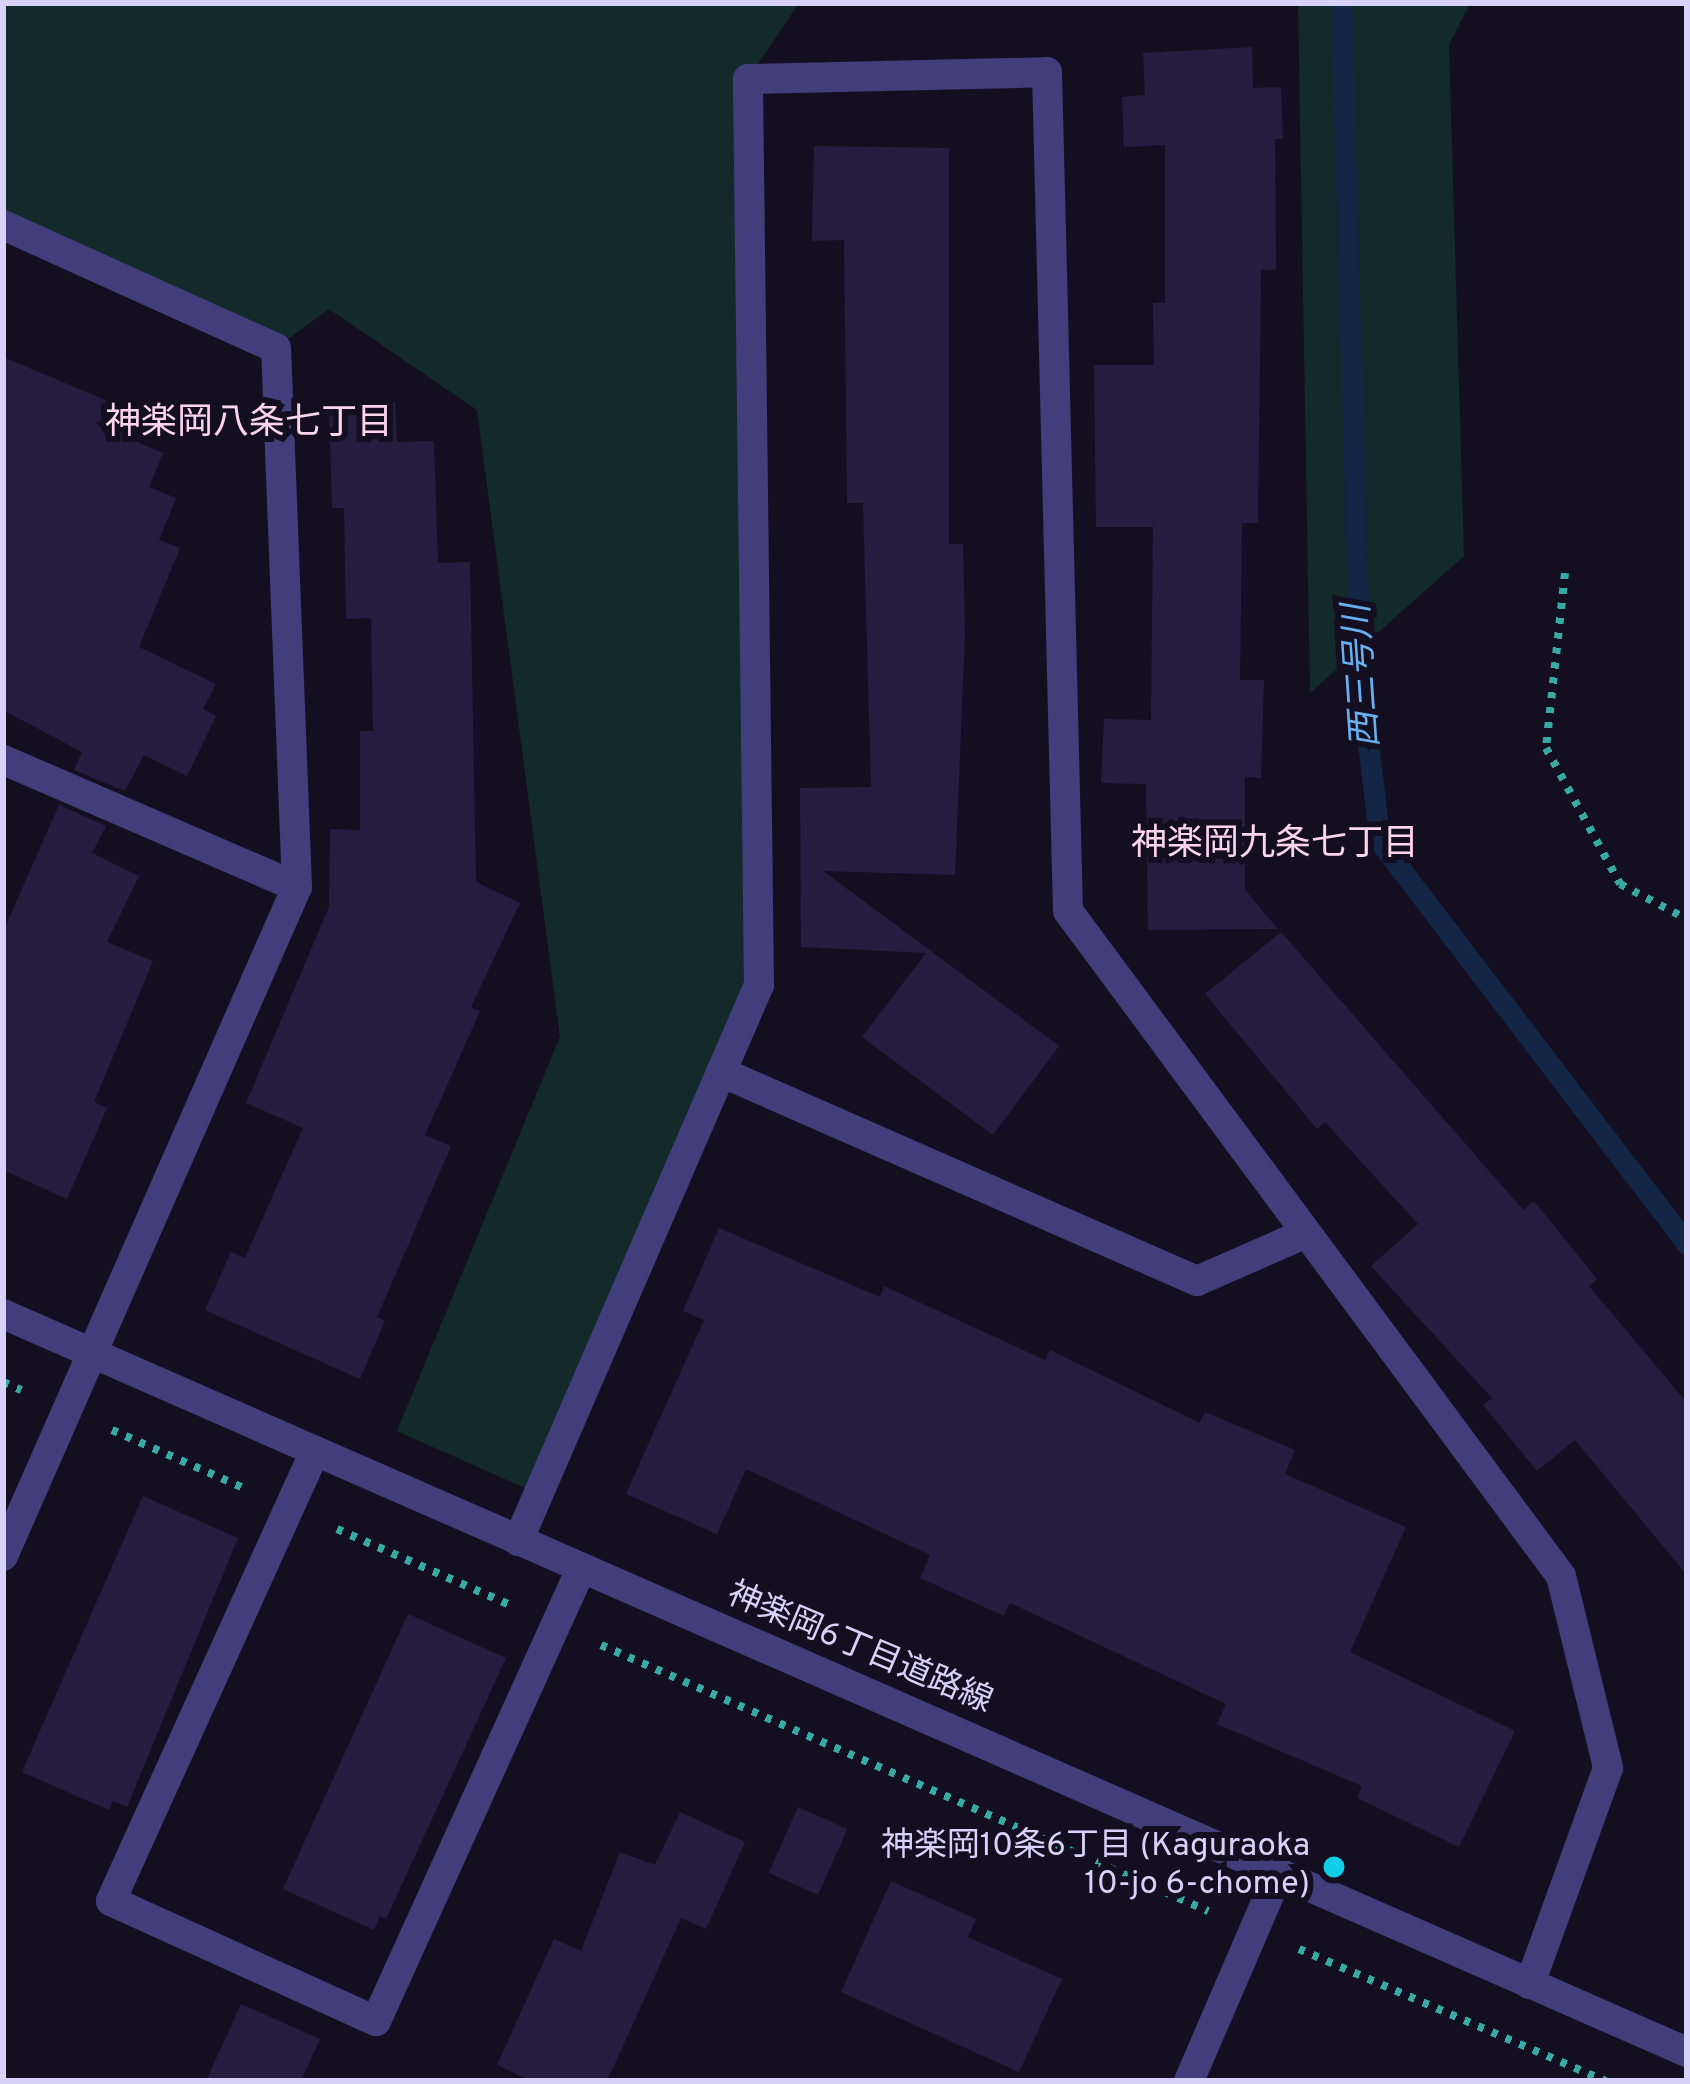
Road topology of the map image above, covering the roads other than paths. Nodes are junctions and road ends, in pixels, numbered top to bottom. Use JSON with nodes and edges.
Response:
{"nodes":[{"id":1,"x":3,"y":225,"type":"edge"},
{"id":2,"x":3,"y":760,"type":"edge"},
{"id":3,"x":298,"y":887,"type":"junction"},
{"id":4,"x":721,"y":1072,"type":"junction"},
{"id":5,"x":1303,"y":1235,"type":"junction"},
{"id":6,"x":3,"y":1314,"type":"edge"},
{"id":7,"x":91,"y":1352,"type":"junction"},
{"id":8,"x":315,"y":1451,"type":"junction"},
{"id":9,"x":518,"y":1541,"type":"junction"},
{"id":10,"x":3,"y":1556,"type":"edge"},
{"id":11,"x":581,"y":1569,"type":"junction"},
{"id":12,"x":1279,"y":1872,"type":"junction"},
{"id":13,"x":1530,"y":1984,"type":"junction"},
{"id":14,"x":1687,"y":2052,"type":"edge"},
{"id":15,"x":1189,"y":2081,"type":"edge"}],
"edges":[{"from":1,"to":3,"type":"street"},
{"from":2,"to":3,"type":"street"},
{"from":3,"to":7,"type":"street"},
{"from":4,"to":5,"type":"street"},
{"from":4,"to":5,"type":"street"},
{"from":4,"to":9,"type":"street"},
{"from":5,"to":13,"type":"street"},
{"from":6,"to":7,"type":"street","name":"神楽岡6丁目道路線"},
{"from":7,"to":8,"type":"street","name":"神楽岡6丁目道路線"},
{"from":7,"to":10,"type":"street"},
{"from":8,"to":9,"type":"street","name":"神楽岡6丁目道路線"},
{"from":8,"to":11,"type":"street"},
{"from":9,"to":11,"type":"street","name":"神楽岡6丁目道路線"},
{"from":11,"to":12,"type":"street","name":"神楽岡6丁目道路線"},
{"from":12,"to":13,"type":"street","name":"神楽岡6丁目道路線"},
{"from":12,"to":15,"type":"street"},
{"from":13,"to":14,"type":"street","name":"神楽岡6丁目道路線"}]}
